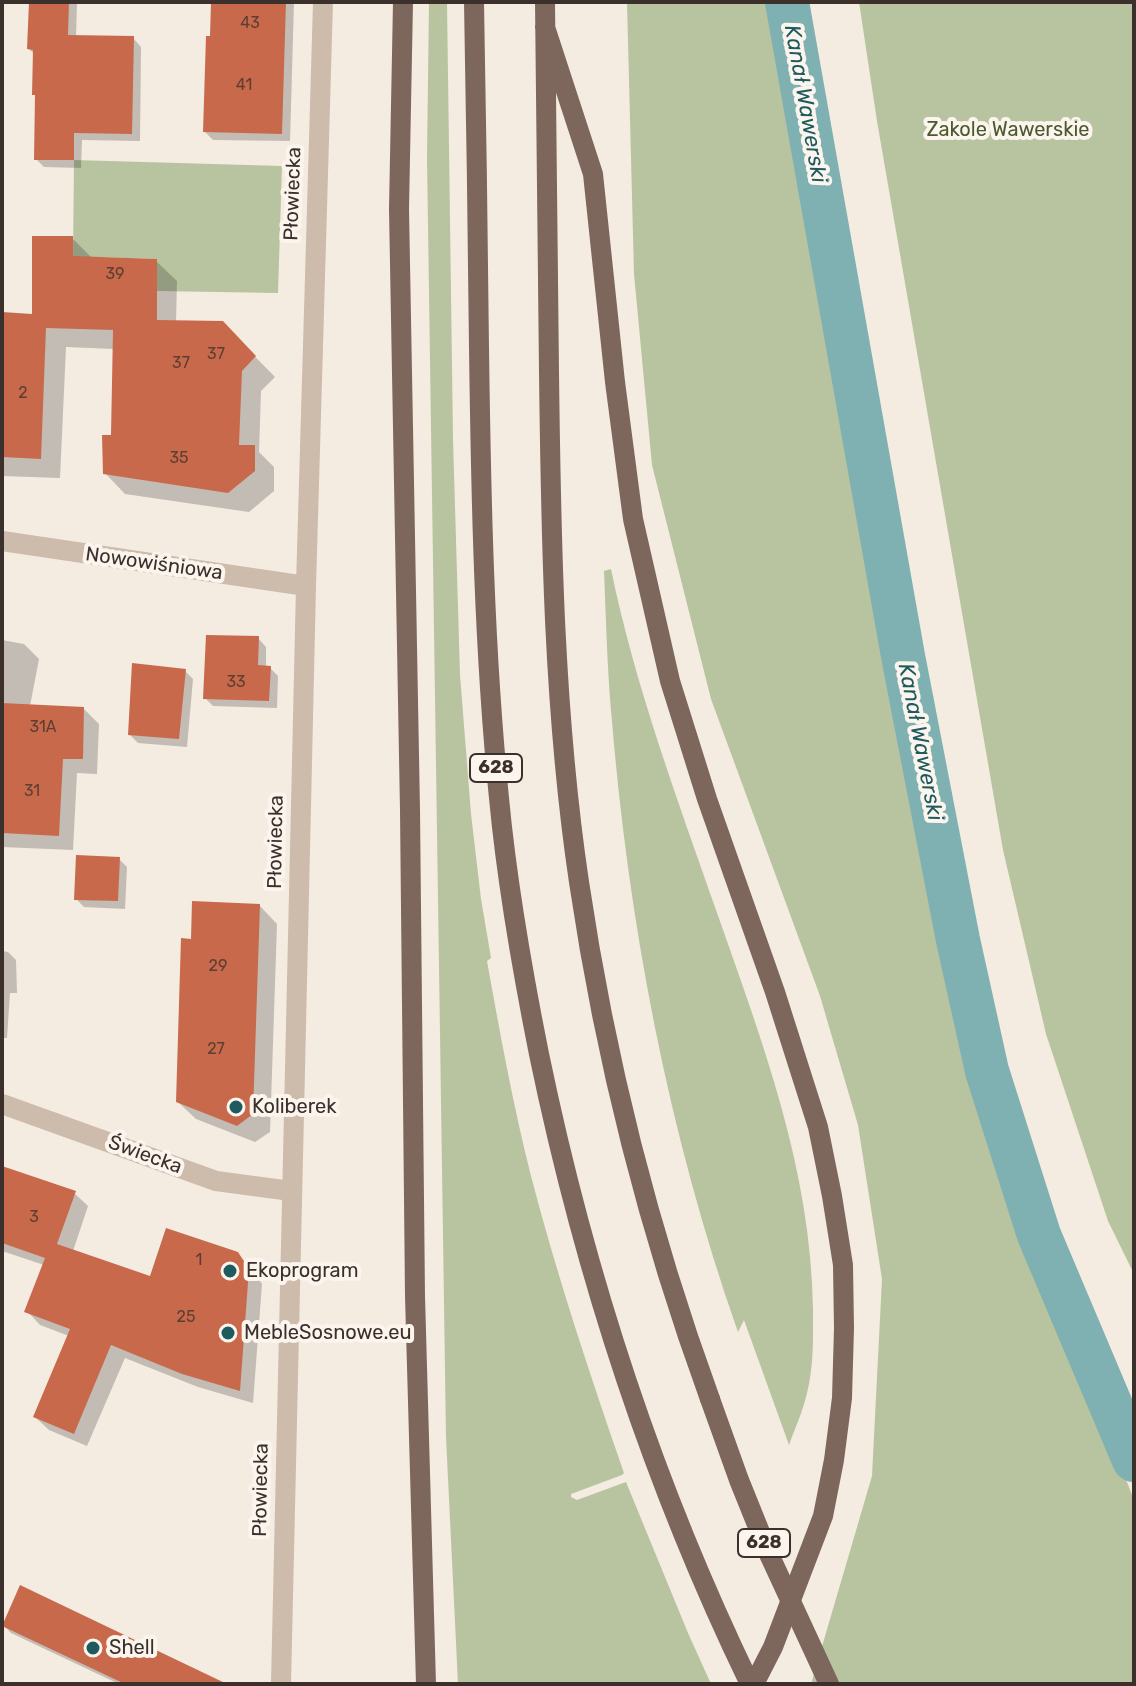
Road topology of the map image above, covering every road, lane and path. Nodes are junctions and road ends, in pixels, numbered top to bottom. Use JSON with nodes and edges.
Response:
{"nodes":[{"id":1,"x":323,"y":2,"type":"edge"},
{"id":2,"x":403,"y":2,"type":"edge"},
{"id":3,"x":474,"y":2,"type":"edge"},
{"id":4,"x":545,"y":2,"type":"edge"},
{"id":5,"x":545,"y":27,"type":"junction"},
{"id":6,"x":2,"y":541,"type":"edge"},
{"id":7,"x":306,"y":586,"type":"junction"},
{"id":8,"x":2,"y":1104,"type":"edge"},
{"id":9,"x":291,"y":1191,"type":"junction"},
{"id":10,"x":281,"y":1684,"type":"edge"},
{"id":11,"x":426,"y":1684,"type":"edge"},
{"id":12,"x":752,"y":1684,"type":"edge"},
{"id":13,"x":829,"y":1684,"type":"edge"}],
"edges":[{"from":1,"to":7,"type":"street","name":"Płowiecka"},
{"from":2,"to":11,"type":"main road"},
{"from":3,"to":12,"type":"main road","number":"628"},
{"from":4,"to":5,"type":"main road","number":"628"},
{"from":5,"to":12,"type":"main road"},
{"from":5,"to":13,"type":"main road","number":"628","bridge":true},
{"from":6,"to":7,"type":"street","name":"Nowowiśniowa"},
{"from":7,"to":9,"type":"street","name":"Płowiecka"},
{"from":8,"to":9,"type":"street","name":"Świecka"},
{"from":9,"to":10,"type":"street","name":"Płowiecka"}]}
